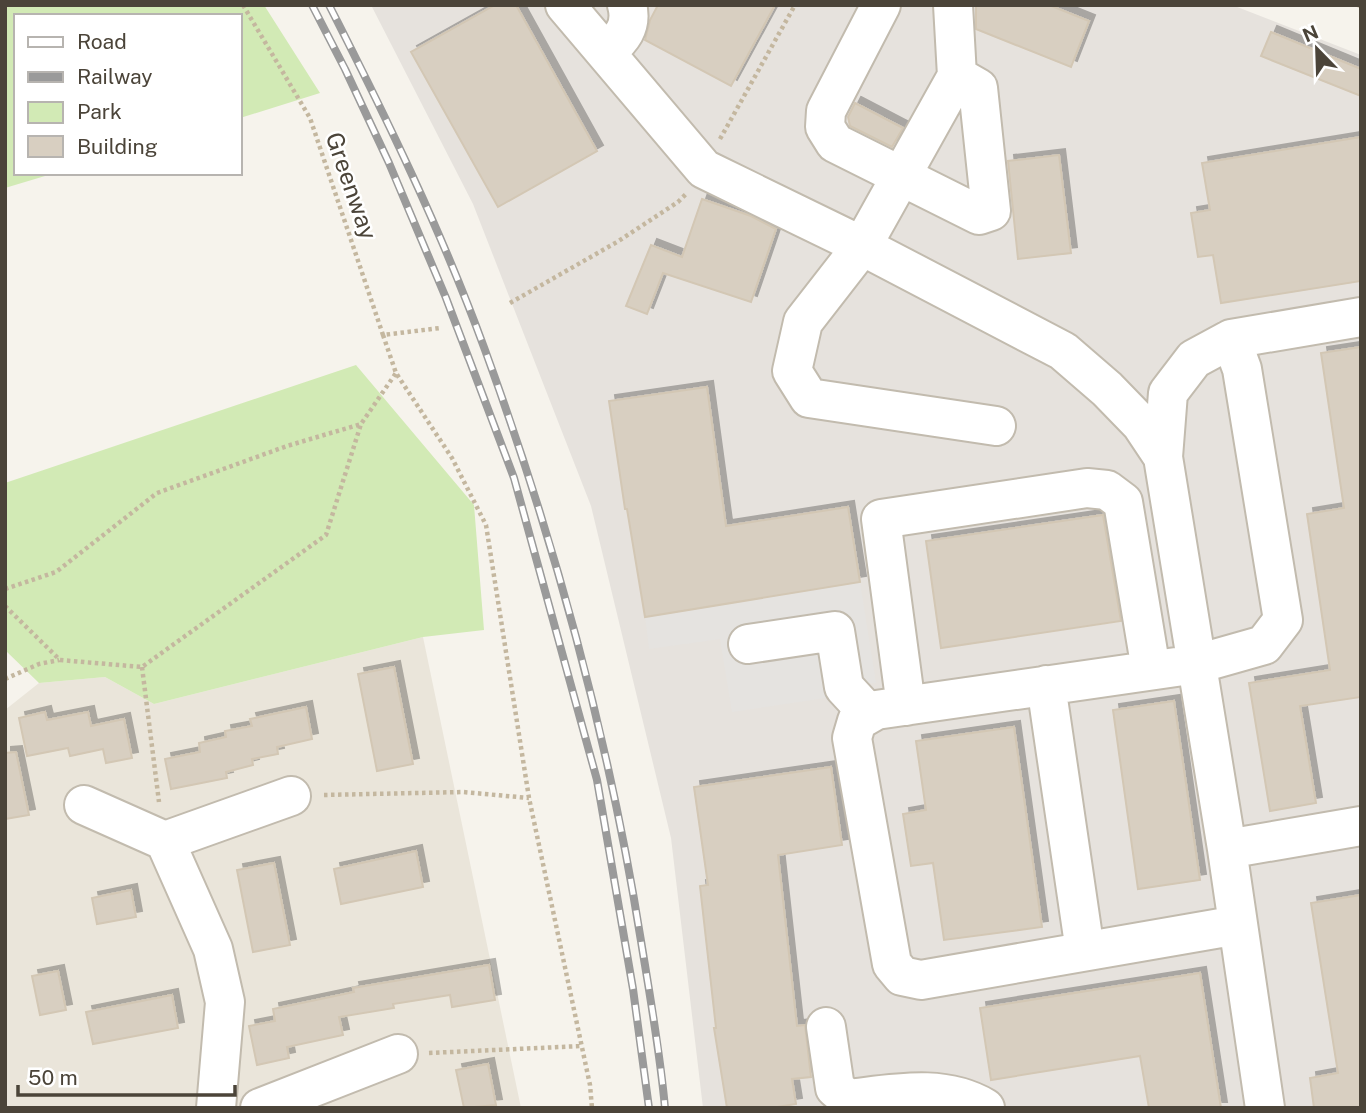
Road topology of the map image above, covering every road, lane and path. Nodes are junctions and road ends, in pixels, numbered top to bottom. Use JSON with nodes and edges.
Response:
{"nodes":[{"id":1,"x":243,"y":5,"type":"edge"},
{"id":2,"x":565,"y":5,"type":"edge"},
{"id":3,"x":627,"y":5,"type":"edge"},
{"id":4,"x":881,"y":5,"type":"edge"},
{"id":5,"x":953,"y":5,"type":"edge"},
{"id":6,"x":606,"y":53,"type":"junction"},
{"id":7,"x":957,"y":76,"type":"junction"},
{"id":8,"x":901,"y":176,"type":"junction"},
{"id":9,"x":862,"y":246,"type":"junction"},
{"id":10,"x":1361,"y":317,"type":"edge"},
{"id":11,"x":440,"y":328,"type":"dead end"},
{"id":12,"x":383,"y":335,"type":"junction"},
{"id":13,"x":1231,"y":339,"type":"junction"},
{"id":14,"x":396,"y":373,"type":"junction"},
{"id":15,"x":361,"y":424,"type":"junction"},
{"id":16,"x":996,"y":426,"type":"dead end"},
{"id":17,"x":1163,"y":457,"type":"junction"},
{"id":18,"x":5,"y":589,"type":"edge"},
{"id":19,"x":5,"y":606,"type":"edge"},
{"id":20,"x":748,"y":644,"type":"dead end"},
{"id":21,"x":60,"y":660,"type":"junction"},
{"id":22,"x":1197,"y":664,"type":"junction"},
{"id":23,"x":142,"y":667,"type":"junction"},
{"id":24,"x":1151,"y":670,"type":"junction"},
{"id":25,"x":5,"y":679,"type":"edge"},
{"id":26,"x":1046,"y":685,"type":"junction"},
{"id":27,"x":906,"y":706,"type":"junction"},
{"id":28,"x":869,"y":714,"type":"junction"},
{"id":29,"x":292,"y":796,"type":"joint"},
{"id":30,"x":529,"y":798,"type":"junction"},
{"id":31,"x":84,"y":805,"type":"dead end"},
{"id":32,"x":1361,"y":826,"type":"edge"},
{"id":33,"x":165,"y":841,"type":"junction"},
{"id":34,"x":1227,"y":849,"type":"junction"},
{"id":35,"x":1238,"y":925,"type":"junction"},
{"id":36,"x":1085,"y":951,"type":"junction"},
{"id":37,"x":826,"y":1027,"type":"dead end"},
{"id":38,"x":582,"y":1046,"type":"junction"},
{"id":39,"x":398,"y":1054,"type":"joint"},
{"id":40,"x":216,"y":1108,"type":"edge"},
{"id":41,"x":260,"y":1108,"type":"edge"},
{"id":42,"x":592,"y":1108,"type":"edge"},
{"id":43,"x":985,"y":1108,"type":"edge"},
{"id":44,"x":1265,"y":1108,"type":"edge"}],
"edges":[{"from":1,"to":12,"type":"path","name":"Greenway"},
{"from":2,"to":6,"type":"street"},
{"from":3,"to":6,"type":"street"},
{"from":4,"to":8,"type":"street"},
{"from":5,"to":7,"type":"street"},
{"from":6,"to":9,"type":"street"},
{"from":7,"to":8,"type":"street"},
{"from":7,"to":8,"type":"street"},
{"from":8,"to":9,"type":"street"},
{"from":9,"to":16,"type":"street"},
{"from":9,"to":17,"type":"street"},
{"from":10,"to":13,"type":"street"},
{"from":11,"to":12,"type":"path"},
{"from":12,"to":14,"type":"path","name":"Greenway"},
{"from":13,"to":17,"type":"street"},
{"from":13,"to":22,"type":"street"},
{"from":14,"to":15,"type":"path"},
{"from":14,"to":30,"type":"path","name":"Greenway"},
{"from":15,"to":18,"type":"path"},
{"from":15,"to":23,"type":"path"},
{"from":17,"to":22,"type":"street"},
{"from":19,"to":21,"type":"path"},
{"from":20,"to":28,"type":"street"},
{"from":21,"to":23,"type":"path"},
{"from":21,"to":25,"type":"path"},
{"from":22,"to":24,"type":"street"},
{"from":22,"to":34,"type":"street"},
{"from":23,"to":33,"type":"path"},
{"from":24,"to":26,"type":"street"},
{"from":24,"to":27,"type":"street"},
{"from":26,"to":27,"type":"street"},
{"from":26,"to":36,"type":"street"},
{"from":27,"to":28,"type":"street"},
{"from":28,"to":36,"type":"street"},
{"from":29,"to":30,"type":"path"},
{"from":29,"to":33,"type":"street"},
{"from":30,"to":38,"type":"path","name":"Greenway"},
{"from":31,"to":33,"type":"street"},
{"from":32,"to":34,"type":"street"},
{"from":33,"to":40,"type":"street"},
{"from":34,"to":35,"type":"street"},
{"from":35,"to":36,"type":"street"},
{"from":35,"to":44,"type":"street"},
{"from":37,"to":43,"type":"street"},
{"from":38,"to":39,"type":"path"},
{"from":38,"to":42,"type":"path","name":"Greenway"},
{"from":39,"to":41,"type":"street"}]}
